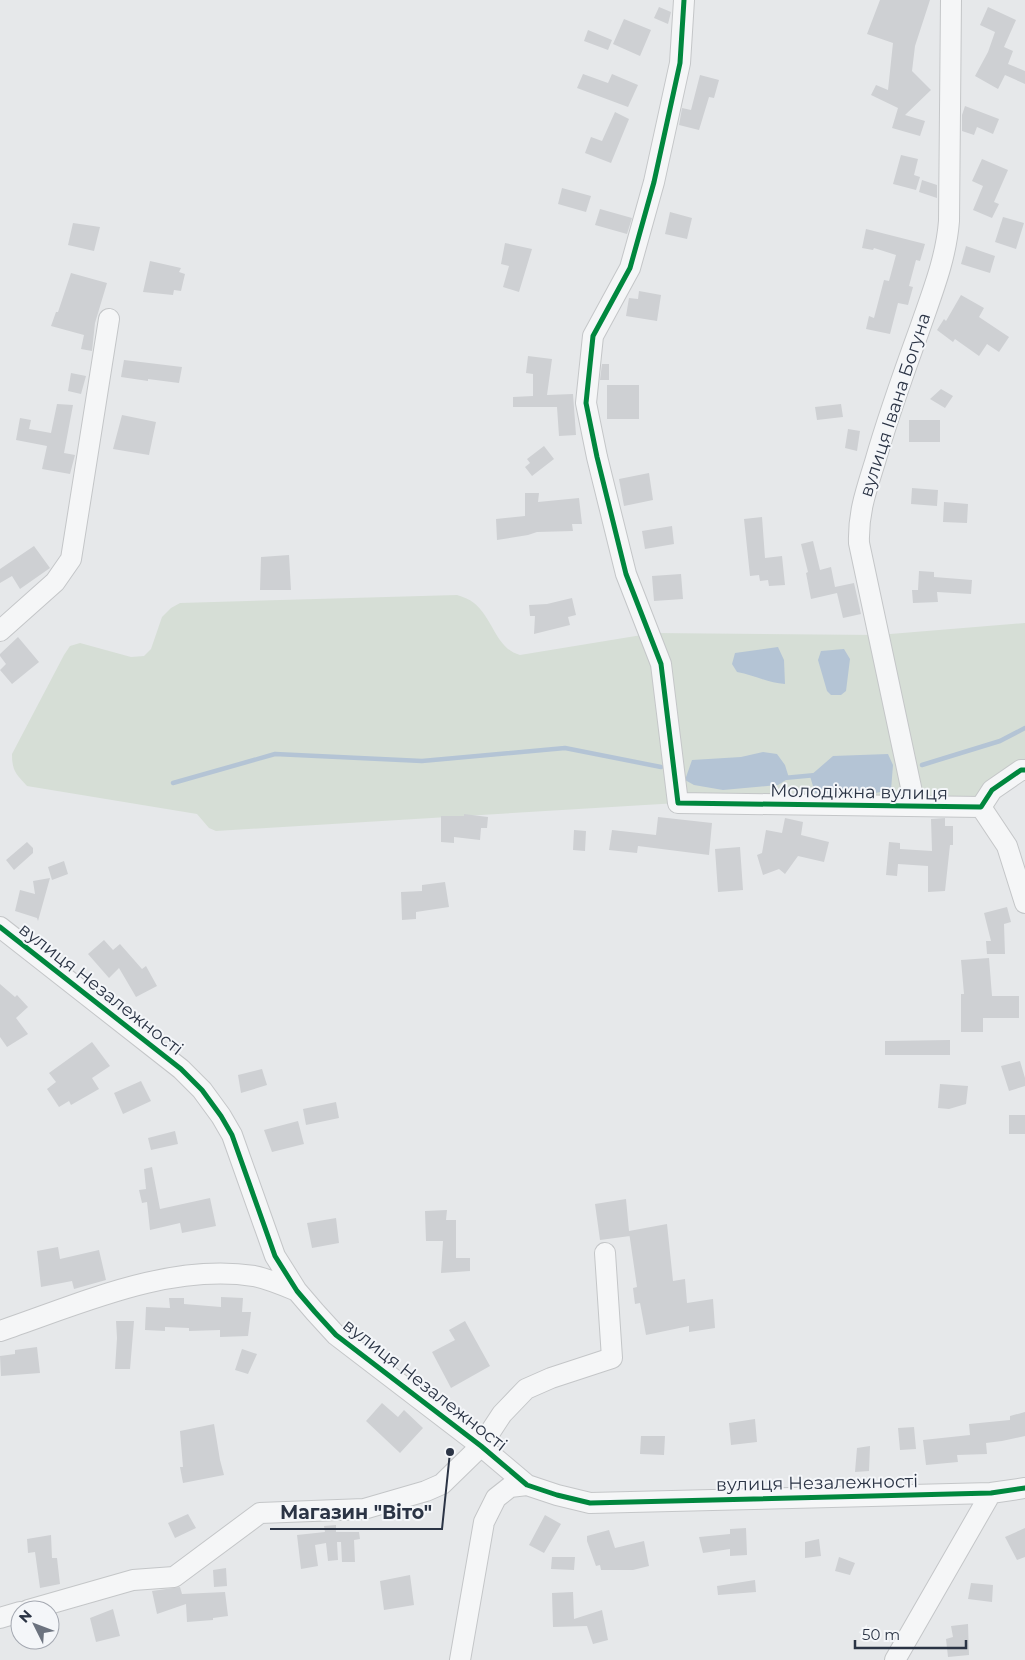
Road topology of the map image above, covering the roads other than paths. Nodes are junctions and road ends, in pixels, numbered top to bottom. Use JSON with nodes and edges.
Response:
{"nodes":[{"id":1,"x":684,"y":0,"type":"edge"},
{"id":2,"x":950,"y":0,"type":"edge"},
{"id":3,"x":109,"y":319,"type":"dead end"},
{"id":4,"x":0,"y":631,"type":"edge"},
{"id":5,"x":1025,"y":770,"type":"edge"},
{"id":6,"x":915,"y":806,"type":"junction"},
{"id":7,"x":981,"y":807,"type":"junction"},
{"id":8,"x":1025,"y":903,"type":"edge"},
{"id":9,"x":0,"y":927,"type":"edge"},
{"id":10,"x":605,"y":1253,"type":"dead end"},
{"id":11,"x":297,"y":1291,"type":"junction"},
{"id":12,"x":0,"y":1331,"type":"edge"},
{"id":13,"x":481,"y":1446,"type":"junction"},
{"id":14,"x":527,"y":1486,"type":"junction"},
{"id":15,"x":1025,"y":1488,"type":"edge"},
{"id":16,"x":991,"y":1493,"type":"junction"},
{"id":17,"x":60,"y":1601,"type":"edge"},
{"id":18,"x":460,"y":1660,"type":"edge"},
{"id":19,"x":895,"y":1660,"type":"edge"}],
"edges":[{"from":1,"to":6,"type":"street","name":"Молодіжна вулиця"},
{"from":2,"to":6,"type":"street","name":"вулиця Івана Богуна"},
{"from":3,"to":4,"type":"street"},
{"from":5,"to":7,"type":"street"},
{"from":6,"to":7,"type":"street","name":"Молодіжна вулиця"},
{"from":7,"to":8,"type":"street"},
{"from":9,"to":11,"type":"street","name":"вулиця Незалежності"},
{"from":10,"to":13,"type":"street"},
{"from":11,"to":12,"type":"street"},
{"from":11,"to":13,"type":"street","name":"вулиця Незалежності"},
{"from":13,"to":14,"type":"street","name":"вулиця Незалежності"},
{"from":13,"to":17,"type":"street"},
{"from":14,"to":16,"type":"street","name":"вулиця Незалежності"},
{"from":14,"to":18,"type":"street"},
{"from":15,"to":16,"type":"street","name":"вулиця Незалежності"},
{"from":16,"to":19,"type":"street"}]}
